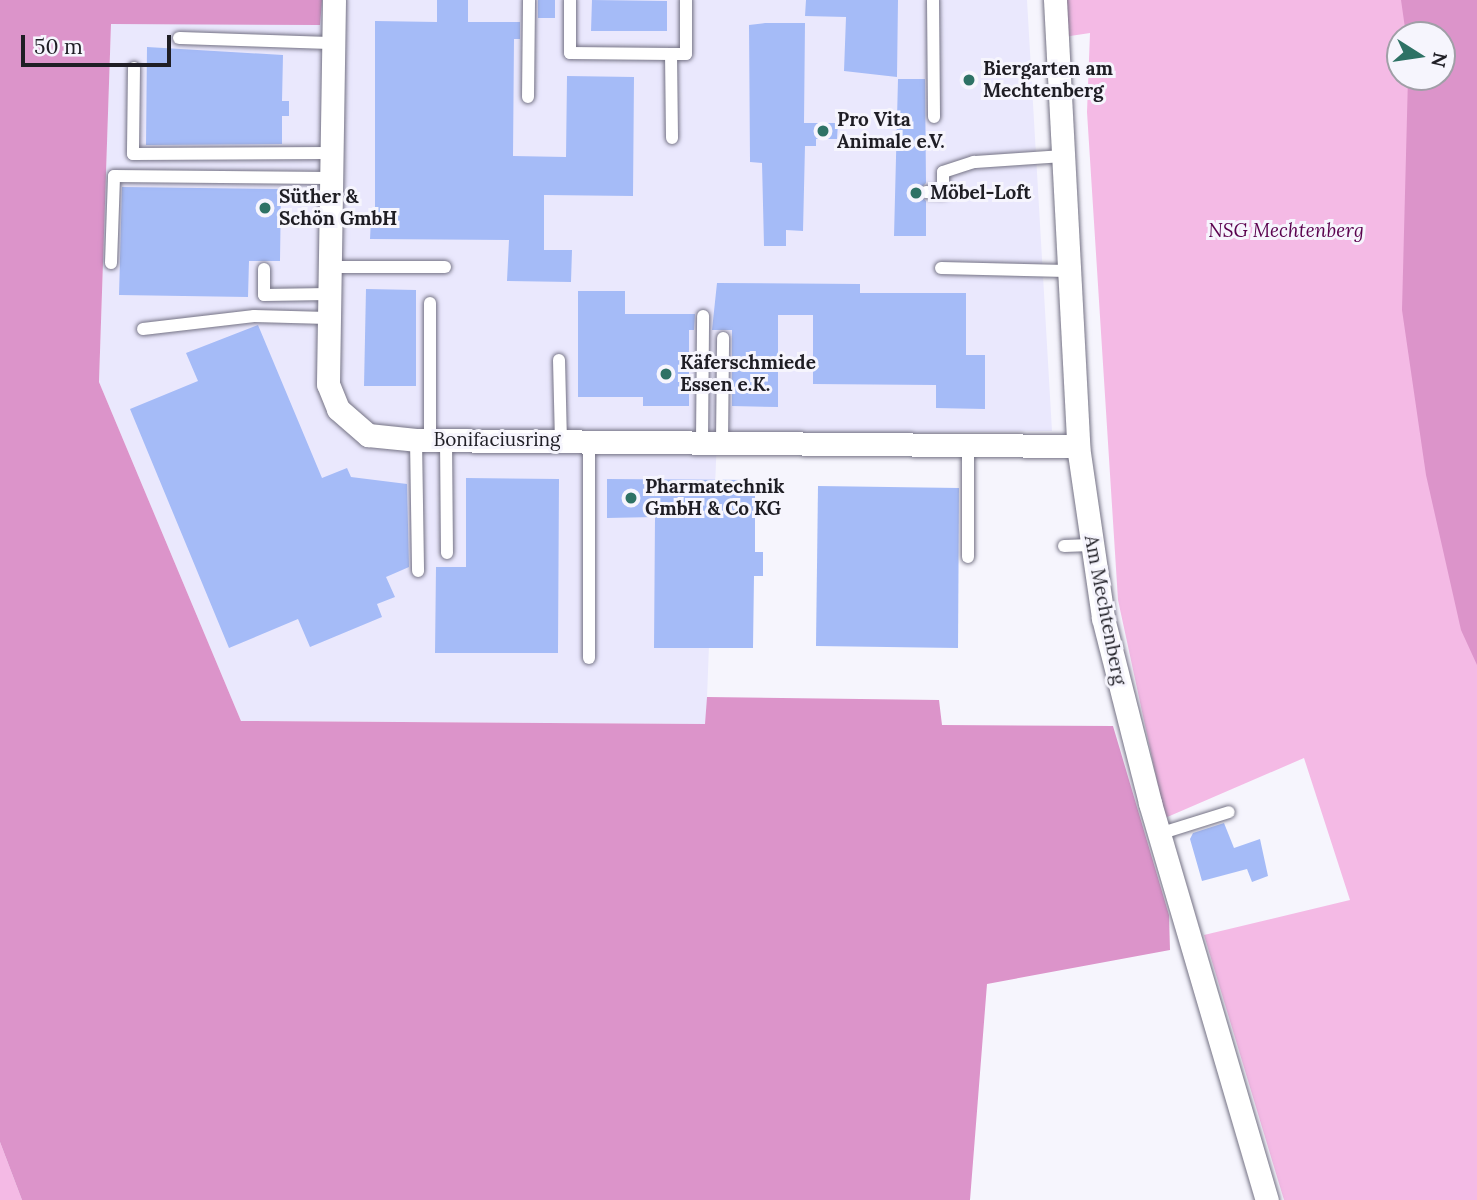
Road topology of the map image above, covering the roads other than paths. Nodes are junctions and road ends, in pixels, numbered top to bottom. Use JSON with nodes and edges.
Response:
{"nodes":[{"id":1,"x":334,"y":0,"type":"edge"},
{"id":2,"x":529,"y":0,"type":"edge"},
{"id":3,"x":570,"y":0,"type":"edge"},
{"id":4,"x":686,"y":0,"type":"edge"},
{"id":5,"x":933,"y":0,"type":"edge"},
{"id":6,"x":1055,"y":0,"type":"edge"},
{"id":7,"x":179,"y":38,"type":"dead end"},
{"id":8,"x":331,"y":43,"type":"junction"},
{"id":9,"x":671,"y":54,"type":"junction"},
{"id":10,"x":134,"y":68,"type":"dead end"},
{"id":11,"x":528,"y":97,"type":"dead end"},
{"id":12,"x":934,"y":117,"type":"dead end"},
{"id":13,"x":672,"y":138,"type":"dead end"},
{"id":14,"x":328,"y":153,"type":"junction"},
{"id":15,"x":1060,"y":156,"type":"junction"},
{"id":16,"x":329,"y":178,"type":"junction"},
{"id":17,"x":926,"y":192,"type":"dead end"},
{"id":18,"x":111,"y":263,"type":"dead end"},
{"id":19,"x":329,"y":267,"type":"junction"},
{"id":20,"x":445,"y":267,"type":"dead end"},
{"id":21,"x":941,"y":268,"type":"dead end"},
{"id":22,"x":264,"y":269,"type":"dead end"},
{"id":23,"x":1066,"y":271,"type":"junction"},
{"id":24,"x":328,"y":294,"type":"junction"},
{"id":25,"x":430,"y":303,"type":"dead end"},
{"id":26,"x":703,"y":316,"type":"dead end"},
{"id":27,"x":328,"y":318,"type":"junction"},
{"id":28,"x":143,"y":329,"type":"dead end"},
{"id":29,"x":723,"y":338,"type":"dead end"},
{"id":30,"x":559,"y":360,"type":"dead end"},
{"id":31,"x":431,"y":440,"type":"junction"},
{"id":32,"x":561,"y":441,"type":"junction"},
{"id":33,"x":590,"y":441,"type":"junction"},
{"id":34,"x":712,"y":442,"type":"junction"},
{"id":35,"x":968,"y":444,"type":"junction"},
{"id":36,"x":1078,"y":446,"type":"junction"},
{"id":37,"x":1091,"y":545,"type":"junction"},
{"id":38,"x":1064,"y":546,"type":"dead end"},
{"id":39,"x":447,"y":553,"type":"dead end"},
{"id":40,"x":968,"y":557,"type":"dead end"},
{"id":41,"x":418,"y":571,"type":"dead end"},
{"id":42,"x":589,"y":658,"type":"dead end"},
{"id":43,"x":1229,"y":812,"type":"dead end"},
{"id":44,"x":1159,"y":834,"type":"junction"},
{"id":45,"x":1267,"y":1200,"type":"edge"}],
"edges":[{"from":1,"to":8,"type":"street","name":"Bonifaciusring"},
{"from":2,"to":11,"type":"lane"},
{"from":3,"to":9,"type":"lane"},
{"from":4,"to":9,"type":"lane"},
{"from":5,"to":12,"type":"lane"},
{"from":6,"to":15,"type":"street","name":"Am Mechtenberg"},
{"from":7,"to":8,"type":"lane"},
{"from":8,"to":14,"type":"street","name":"Bonifaciusring"},
{"from":9,"to":13,"type":"lane"},
{"from":10,"to":14,"type":"lane"},
{"from":14,"to":16,"type":"street","name":"Bonifaciusring"},
{"from":15,"to":17,"type":"lane"},
{"from":15,"to":23,"type":"street","name":"Am Mechtenberg"},
{"from":16,"to":18,"type":"lane"},
{"from":16,"to":19,"type":"street","name":"Bonifaciusring"},
{"from":19,"to":20,"type":"lane"},
{"from":19,"to":24,"type":"street","name":"Bonifaciusring"},
{"from":21,"to":23,"type":"lane"},
{"from":22,"to":24,"type":"lane"},
{"from":23,"to":36,"type":"street","name":"Am Mechtenberg"},
{"from":24,"to":27,"type":"street","name":"Bonifaciusring"},
{"from":25,"to":31,"type":"lane"},
{"from":26,"to":34,"type":"lane"},
{"from":27,"to":28,"type":"lane"},
{"from":27,"to":31,"type":"street","name":"Bonifaciusring"},
{"from":29,"to":34,"type":"lane"},
{"from":30,"to":32,"type":"lane"},
{"from":31,"to":32,"type":"street","name":"Bonifaciusring"},
{"from":31,"to":39,"type":"lane"},
{"from":31,"to":41,"type":"lane"},
{"from":32,"to":33,"type":"street","name":"Bonifaciusring"},
{"from":33,"to":34,"type":"street","name":"Bonifaciusring"},
{"from":33,"to":42,"type":"lane"},
{"from":34,"to":35,"type":"street","name":"Bonifaciusring"},
{"from":35,"to":36,"type":"street","name":"Bonifaciusring"},
{"from":35,"to":40,"type":"lane"},
{"from":36,"to":37,"type":"street","name":"Am Mechtenberg"},
{"from":37,"to":38,"type":"lane"},
{"from":37,"to":44,"type":"street","name":"Am Mechtenberg"},
{"from":43,"to":44,"type":"lane"},
{"from":44,"to":45,"type":"street","name":"Am Mechtenberg"}]}
